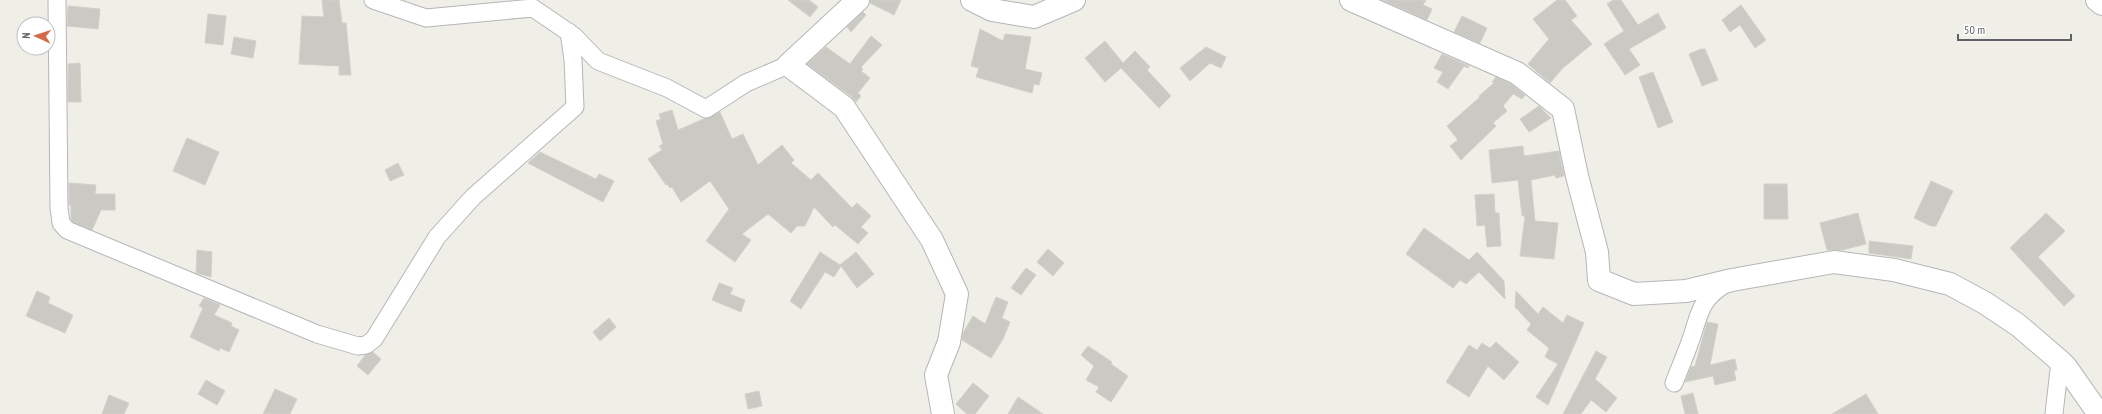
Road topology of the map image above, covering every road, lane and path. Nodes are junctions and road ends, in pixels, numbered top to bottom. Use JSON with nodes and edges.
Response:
{"nodes":[{"id":1,"x":57,"y":0,"type":"edge"},
{"id":2,"x":373,"y":0,"type":"edge"},
{"id":3,"x":858,"y":0,"type":"edge"},
{"id":4,"x":972,"y":0,"type":"edge"},
{"id":5,"x":1074,"y":0,"type":"edge"},
{"id":6,"x":1351,"y":0,"type":"edge"},
{"id":7,"x":2097,"y":0,"type":"edge"},
{"id":8,"x":2102,"y":4,"type":"edge"},
{"id":9,"x":569,"y":32,"type":"junction"},
{"id":10,"x":788,"y":65,"type":"junction"},
{"id":11,"x":1732,"y":280,"type":"junction"},
{"id":12,"x":2060,"y":361,"type":"junction"},
{"id":13,"x":1674,"y":383,"type":"dead end"},
{"id":14,"x":943,"y":414,"type":"edge"},
{"id":15,"x":2054,"y":414,"type":"edge"},
{"id":16,"x":2099,"y":414,"type":"edge"}],
"edges":[{"from":1,"to":9,"type":"street"},
{"from":2,"to":9,"type":"street"},
{"from":3,"to":10,"type":"street"},
{"from":4,"to":5,"type":"street"},
{"from":6,"to":11,"type":"street"},
{"from":7,"to":8,"type":"street"},
{"from":9,"to":10,"type":"street"},
{"from":10,"to":14,"type":"street"},
{"from":11,"to":12,"type":"street"},
{"from":11,"to":13,"type":"street"},
{"from":12,"to":15,"type":"street"},
{"from":12,"to":16,"type":"street"}]}
